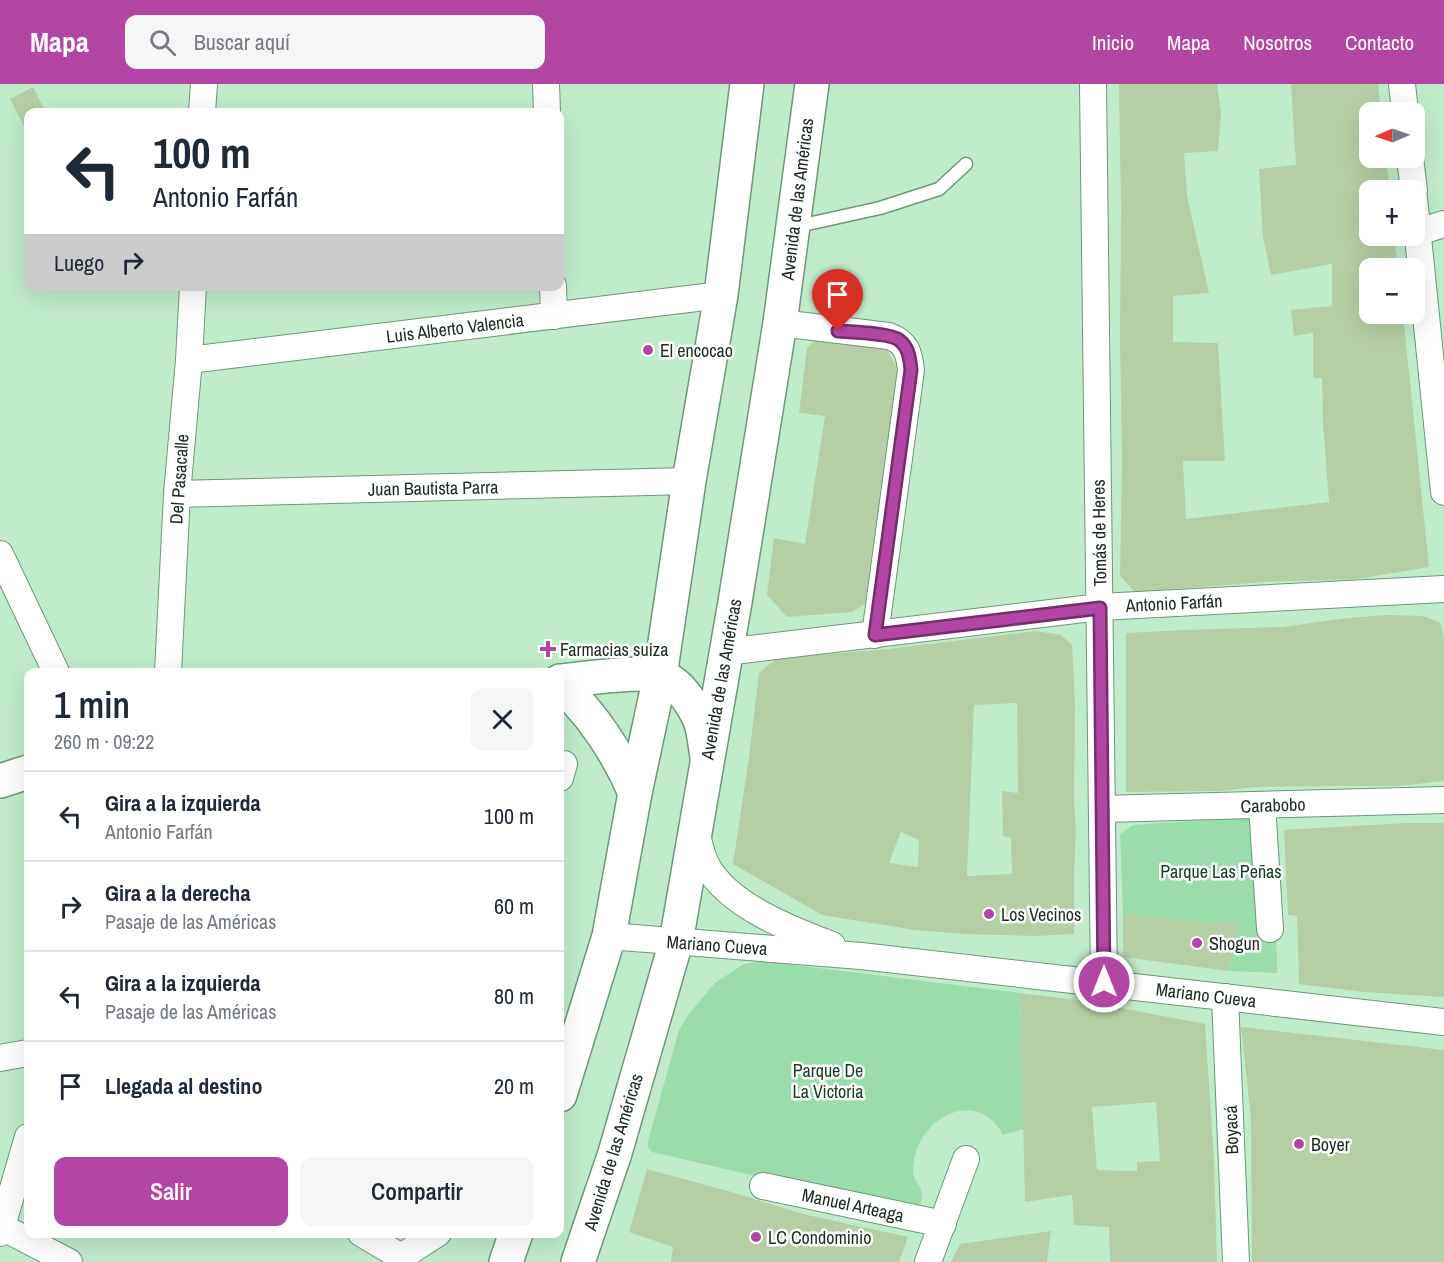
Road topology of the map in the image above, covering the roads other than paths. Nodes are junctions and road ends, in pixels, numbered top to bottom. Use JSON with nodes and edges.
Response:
{"nodes":[{"id":1,"x":204,"y":84,"type":"edge"},
{"id":2,"x":546,"y":84,"type":"edge"},
{"id":3,"x":747,"y":84,"type":"edge"},
{"id":4,"x":812,"y":84,"type":"edge"},
{"id":5,"x":1093,"y":84,"type":"edge"},
{"id":6,"x":1402,"y":84,"type":"edge"},
{"id":7,"x":1404,"y":102,"type":"edge"},
{"id":8,"x":202,"y":108,"type":"edge"},
{"id":9,"x":547,"y":108,"type":"edge"},
{"id":10,"x":966,"y":164,"type":"dead end"},
{"id":11,"x":1444,"y":224,"type":"edge"},
{"id":12,"x":793,"y":227,"type":"junction"},
{"id":13,"x":1425,"y":230,"type":"edge"},
{"id":14,"x":1419,"y":246,"type":"edge"},
{"id":15,"x":193,"y":291,"type":"edge"},
{"id":16,"x":553,"y":291,"type":"edge"},
{"id":17,"x":721,"y":295,"type":"junction"},
{"id":18,"x":554,"y":316,"type":"junction"},
{"id":19,"x":780,"y":323,"type":"junction"},
{"id":20,"x":189,"y":360,"type":"junction"},
{"id":21,"x":689,"y":481,"type":"junction"},
{"id":22,"x":1444,"y":492,"type":"edge"},
{"id":23,"x":177,"y":494,"type":"junction"},
{"id":24,"x":0,"y":554,"type":"edge"},
{"id":25,"x":1444,"y":589,"type":"edge"},
{"id":26,"x":1100,"y":608,"type":"junction"},
{"id":27,"x":875,"y":635,"type":"junction"},
{"id":28,"x":726,"y":652,"type":"junction"},
{"id":29,"x":54,"y":668,"type":"edge"},
{"id":30,"x":168,"y":668,"type":"edge"},
{"id":31,"x":660,"y":676,"type":"junction"},
{"id":32,"x":564,"y":682,"type":"edge"},
{"id":33,"x":564,"y":686,"type":"edge"},
{"id":34,"x":707,"y":757,"type":"junction"},
{"id":35,"x":24,"y":773,"type":"edge"},
{"id":36,"x":0,"y":781,"type":"edge"},
{"id":37,"x":635,"y":793,"type":"junction"},
{"id":38,"x":1444,"y":800,"type":"edge"},
{"id":39,"x":1262,"y":806,"type":"junction"},
{"id":40,"x":1102,"y":809,"type":"junction"},
{"id":41,"x":695,"y":826,"type":"junction"},
{"id":42,"x":1270,"y":929,"type":"dead end"},
{"id":43,"x":609,"y":936,"type":"junction"},
{"id":44,"x":676,"y":942,"type":"junction"},
{"id":45,"x":861,"y":956,"type":"junction"},
{"id":46,"x":1104,"y":982,"type":"junction"},
{"id":47,"x":1225,"y":997,"type":"junction"},
{"id":48,"x":1444,"y":1022,"type":"edge"},
{"id":49,"x":24,"y":1054,"type":"edge"},
{"id":50,"x":0,"y":1058,"type":"edge"},
{"id":51,"x":564,"y":1082,"type":"edge"},
{"id":52,"x":24,"y":1151,"type":"edge"},
{"id":53,"x":966,"y":1159,"type":"dead end"},
{"id":54,"x":763,"y":1186,"type":"dead end"},
{"id":55,"x":943,"y":1224,"type":"junction"},
{"id":56,"x":1,"y":1229,"type":"edge"},
{"id":57,"x":368,"y":1238,"type":"edge"},
{"id":58,"x":430,"y":1238,"type":"edge"},
{"id":59,"x":514,"y":1238,"type":"edge"},
{"id":60,"x":399,"y":1259,"type":"edge"},
{"id":61,"x":69,"y":1262,"type":"edge"},
{"id":62,"x":506,"y":1262,"type":"edge"},
{"id":63,"x":578,"y":1262,"type":"edge"},
{"id":64,"x":928,"y":1262,"type":"edge"},
{"id":65,"x":1236,"y":1262,"type":"edge"}],
"edges":[{"from":1,"to":8,"type":"street"},
{"from":2,"to":9,"type":"street"},
{"from":3,"to":17,"type":"main road"},
{"from":4,"to":12,"type":"main road","name":"Avenida de las Américas"},
{"from":5,"to":26,"type":"street","name":"Tomás de Heres"},
{"from":6,"to":7,"type":"street"},
{"from":10,"to":12,"type":"lane"},
{"from":11,"to":13,"type":"street"},
{"from":12,"to":19,"type":"main road","name":"Avenida de las Américas"},
{"from":14,"to":22,"type":"street"},
{"from":15,"to":20,"type":"street","name":"Del Pasacalle"},
{"from":16,"to":18,"type":"street"},
{"from":17,"to":18,"type":"street","name":"Luis Alberto Valencia"},
{"from":17,"to":21,"type":"main road"},
{"from":18,"to":20,"type":"street","name":"Luis Alberto Valencia"},
{"from":19,"to":27,"type":"street"},
{"from":19,"to":28,"type":"main road","name":"Avenida de las Américas"},
{"from":20,"to":23,"type":"street","name":"Del Pasacalle"},
{"from":21,"to":23,"type":"street","name":"Juan Bautista Parra"},
{"from":21,"to":31,"type":"main road"},
{"from":23,"to":30,"type":"street","name":"Del Pasacalle"},
{"from":24,"to":29,"type":"street"},
{"from":25,"to":26,"type":"street","name":"Antonio Farfán"},
{"from":26,"to":27,"type":"street","name":"Antonio Farfán"},
{"from":26,"to":40,"type":"street","name":"Tomás de Heres"},
{"from":27,"to":28,"type":"street","name":"Antonio Farfán"},
{"from":28,"to":34,"type":"main road","name":"Avenida de las Américas"},
{"from":31,"to":32,"type":"main road"},
{"from":31,"to":34,"type":"main road"},
{"from":31,"to":37,"type":"main road"},
{"from":33,"to":37,"type":"main road"},
{"from":34,"to":41,"type":"main road","name":"Avenida de las Américas"},
{"from":35,"to":36,"type":"main road"},
{"from":37,"to":43,"type":"main road"},
{"from":38,"to":39,"type":"street","name":"Carabobo"},
{"from":39,"to":40,"type":"street","name":"Carabobo"},
{"from":39,"to":42,"type":"street"},
{"from":40,"to":46,"type":"street","name":"Tomás de Heres"},
{"from":41,"to":44,"type":"main road","name":"Avenida de las Américas"},
{"from":41,"to":45,"type":"street","name":"Mariano Cueva"},
{"from":43,"to":44,"type":"street","name":"Mariano Cueva"},
{"from":43,"to":51,"type":"main road"},
{"from":44,"to":45,"type":"street","name":"Mariano Cueva"},
{"from":44,"to":63,"type":"main road","name":"Avenida de las Américas"},
{"from":45,"to":46,"type":"street","name":"Mariano Cueva"},
{"from":46,"to":47,"type":"street","name":"Mariano Cueva"},
{"from":47,"to":48,"type":"street","name":"Mariano Cueva"},
{"from":47,"to":65,"type":"street","name":"Boyacá"},
{"from":49,"to":50,"type":"street"},
{"from":52,"to":56,"type":"street"},
{"from":53,"to":55,"type":"street"},
{"from":54,"to":55,"type":"street","name":"Manuel Arteaga"},
{"from":55,"to":64,"type":"street"},
{"from":56,"to":61,"type":"street"},
{"from":57,"to":60,"type":"street"},
{"from":58,"to":60,"type":"street"},
{"from":59,"to":62,"type":"main road"}]}
